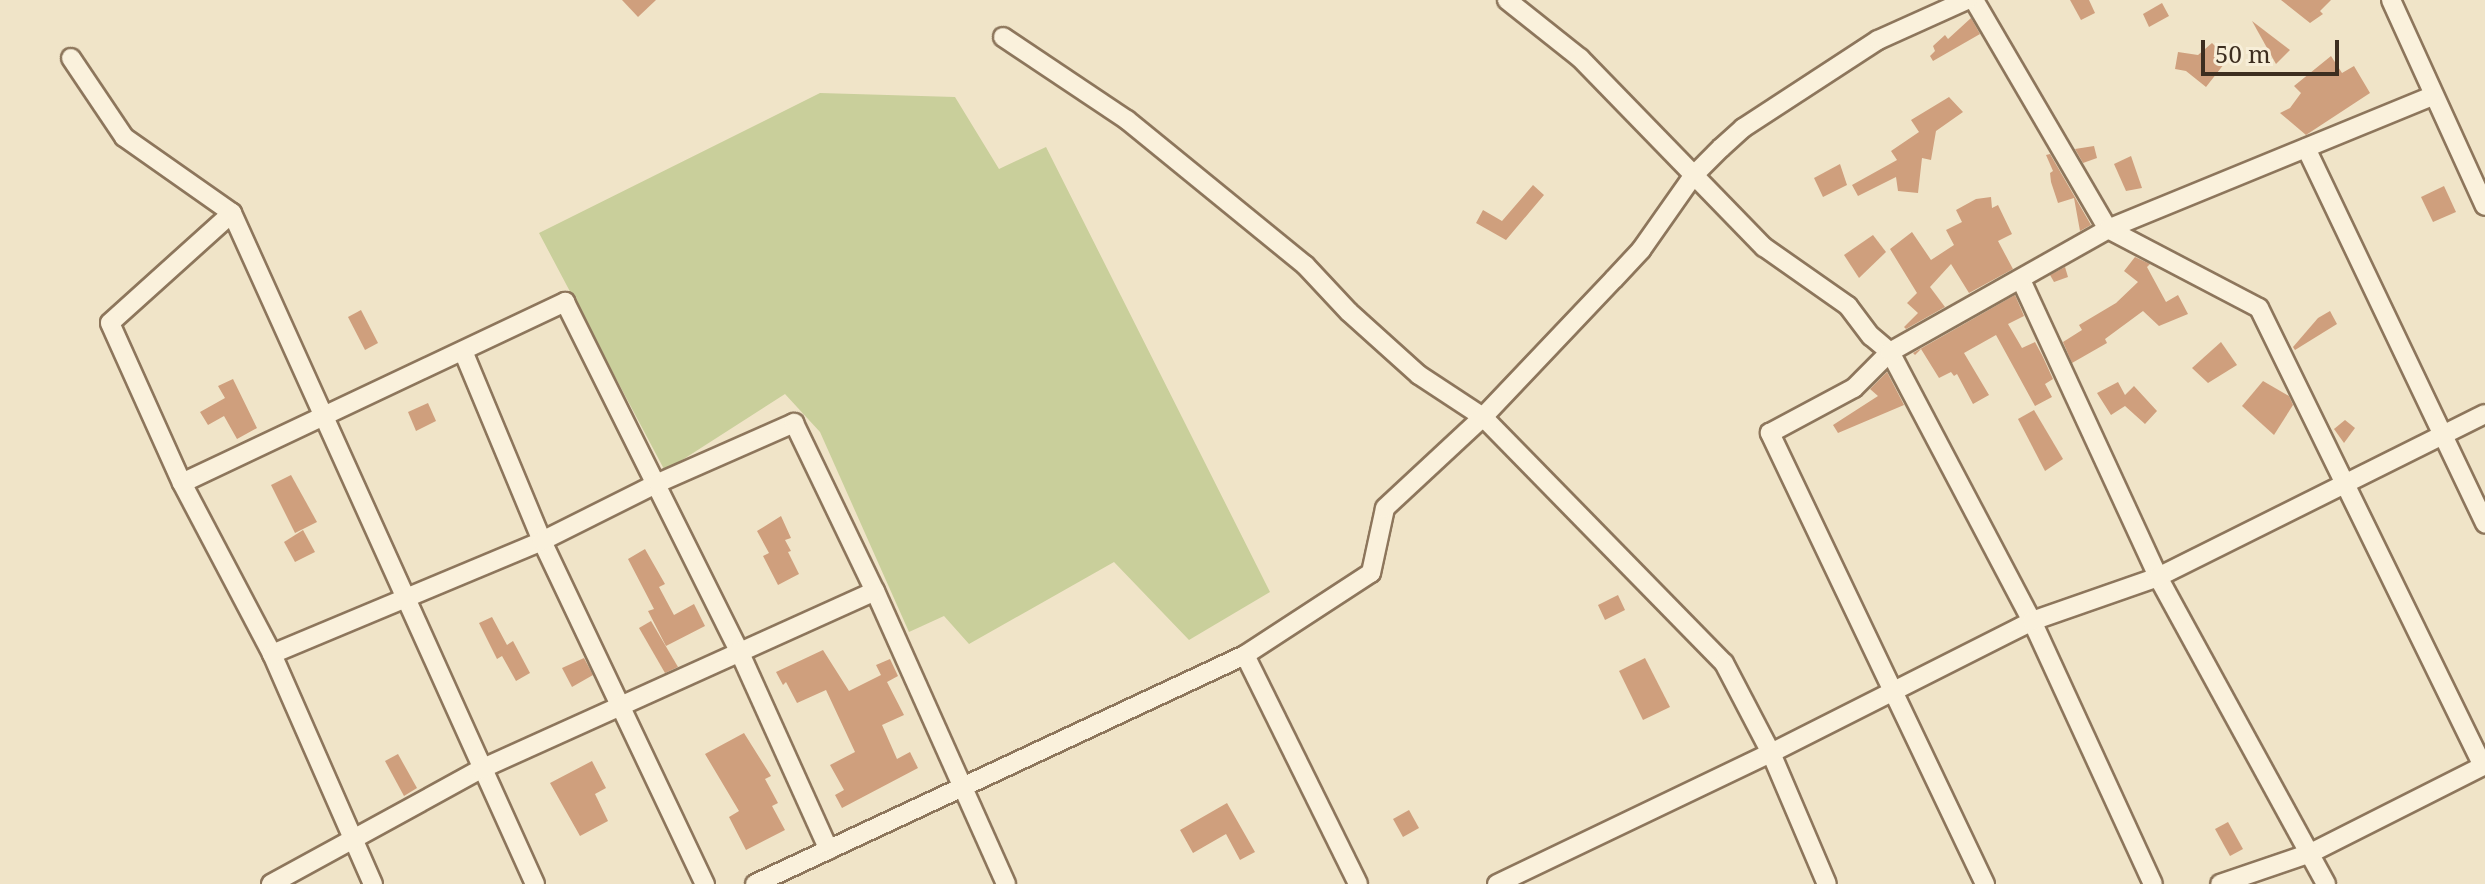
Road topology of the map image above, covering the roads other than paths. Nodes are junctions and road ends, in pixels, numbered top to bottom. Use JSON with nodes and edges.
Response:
{"nodes":[{"id":1,"x":1507,"y":0,"type":"edge"},
{"id":2,"x":1967,"y":0,"type":"edge"},
{"id":3,"x":1974,"y":0,"type":"edge"},
{"id":4,"x":2391,"y":0,"type":"edge"},
{"id":5,"x":1003,"y":37,"type":"dead end"},
{"id":6,"x":71,"y":58,"type":"dead end"},
{"id":7,"x":2433,"y":96,"type":"junction"},
{"id":8,"x":2306,"y":148,"type":"junction"},
{"id":9,"x":1693,"y":176,"type":"junction"},
{"id":10,"x":2485,"y":206,"type":"edge"},
{"id":11,"x":232,"y":213,"type":"junction"},
{"id":12,"x":2108,"y":229,"type":"junction"},
{"id":13,"x":2021,"y":280,"type":"junction"},
{"id":14,"x":463,"y":351,"type":"junction"},
{"id":15,"x":1890,"y":352,"type":"junction"},
{"id":16,"x":2485,"y":414,"type":"edge"},
{"id":17,"x":326,"y":417,"type":"junction"},
{"id":18,"x":1483,"y":417,"type":"junction"},
{"id":19,"x":2443,"y":435,"type":"junction"},
{"id":20,"x":182,"y":483,"type":"junction"},
{"id":21,"x":658,"y":483,"type":"junction"},
{"id":22,"x":2345,"y":484,"type":"junction"},
{"id":23,"x":2485,"y":524,"type":"edge"},
{"id":24,"x":542,"y":541,"type":"junction"},
{"id":25,"x":2158,"y":577,"type":"junction"},
{"id":26,"x":875,"y":591,"type":"junction"},
{"id":27,"x":404,"y":596,"type":"junction"},
{"id":28,"x":2032,"y":621,"type":"junction"},
{"id":29,"x":739,"y":651,"type":"junction"},
{"id":30,"x":272,"y":654,"type":"junction"},
{"id":31,"x":1245,"y":655,"type":"junction"},
{"id":32,"x":1893,"y":692,"type":"junction"},
{"id":33,"x":621,"y":707,"type":"junction"},
{"id":34,"x":1771,"y":753,"type":"junction"},
{"id":35,"x":2484,"y":766,"type":"edge"},
{"id":36,"x":481,"y":769,"type":"junction"},
{"id":37,"x":963,"y":787,"type":"junction"},
{"id":38,"x":354,"y":839,"type":"junction"},
{"id":39,"x":829,"y":850,"type":"junction"},
{"id":40,"x":2311,"y":853,"type":"junction"},
{"id":41,"x":271,"y":884,"type":"edge"},
{"id":42,"x":373,"y":884,"type":"edge"},
{"id":43,"x":535,"y":884,"type":"edge"},
{"id":44,"x":705,"y":884,"type":"edge"},
{"id":45,"x":755,"y":884,"type":"edge"},
{"id":46,"x":1006,"y":884,"type":"edge"},
{"id":47,"x":1358,"y":884,"type":"edge"},
{"id":48,"x":1497,"y":884,"type":"edge"},
{"id":49,"x":1827,"y":884,"type":"edge"},
{"id":50,"x":1985,"y":884,"type":"edge"},
{"id":51,"x":2153,"y":884,"type":"edge"},
{"id":52,"x":2220,"y":884,"type":"edge"},
{"id":53,"x":2326,"y":884,"type":"edge"}],
"edges":[{"from":1,"to":9,"type":"street"},
{"from":2,"to":9,"type":"street"},
{"from":3,"to":12,"type":"street"},
{"from":4,"to":7,"type":"street"},
{"from":5,"to":18,"type":"street"},
{"from":6,"to":11,"type":"street"},
{"from":7,"to":8,"type":"street"},
{"from":7,"to":10,"type":"street"},
{"from":8,"to":12,"type":"street"},
{"from":8,"to":19,"type":"street"},
{"from":9,"to":15,"type":"street"},
{"from":9,"to":18,"type":"street"},
{"from":11,"to":17,"type":"street"},
{"from":11,"to":20,"type":"street"},
{"from":12,"to":13,"type":"street"},
{"from":12,"to":22,"type":"street"},
{"from":13,"to":15,"type":"street"},
{"from":13,"to":25,"type":"street"},
{"from":14,"to":17,"type":"street"},
{"from":14,"to":21,"type":"street"},
{"from":14,"to":24,"type":"street"},
{"from":15,"to":28,"type":"street"},
{"from":15,"to":32,"type":"street"},
{"from":16,"to":19,"type":"street"},
{"from":17,"to":20,"type":"street"},
{"from":17,"to":27,"type":"street"},
{"from":18,"to":31,"type":"street"},
{"from":18,"to":34,"type":"street"},
{"from":19,"to":22,"type":"street"},
{"from":19,"to":23,"type":"street"},
{"from":20,"to":30,"type":"street"},
{"from":21,"to":24,"type":"street"},
{"from":21,"to":26,"type":"street"},
{"from":21,"to":29,"type":"street"},
{"from":22,"to":25,"type":"street"},
{"from":22,"to":35,"type":"street"},
{"from":24,"to":27,"type":"street"},
{"from":24,"to":33,"type":"street"},
{"from":25,"to":28,"type":"street"},
{"from":25,"to":40,"type":"street"},
{"from":26,"to":29,"type":"street"},
{"from":26,"to":37,"type":"street"},
{"from":27,"to":30,"type":"street"},
{"from":27,"to":36,"type":"street"},
{"from":28,"to":32,"type":"street"},
{"from":28,"to":51,"type":"street"},
{"from":29,"to":33,"type":"street"},
{"from":29,"to":39,"type":"street"},
{"from":30,"to":38,"type":"street"},
{"from":31,"to":37,"type":"street"},
{"from":31,"to":47,"type":"street"},
{"from":32,"to":34,"type":"street"},
{"from":32,"to":50,"type":"street"},
{"from":33,"to":36,"type":"street"},
{"from":33,"to":44,"type":"street"},
{"from":34,"to":48,"type":"street"},
{"from":34,"to":49,"type":"street"},
{"from":35,"to":40,"type":"street"},
{"from":36,"to":38,"type":"street"},
{"from":36,"to":43,"type":"street"},
{"from":37,"to":39,"type":"street"},
{"from":37,"to":46,"type":"street"},
{"from":38,"to":41,"type":"street"},
{"from":38,"to":42,"type":"street"},
{"from":39,"to":45,"type":"street"},
{"from":40,"to":52,"type":"street"},
{"from":40,"to":53,"type":"street"}]}
